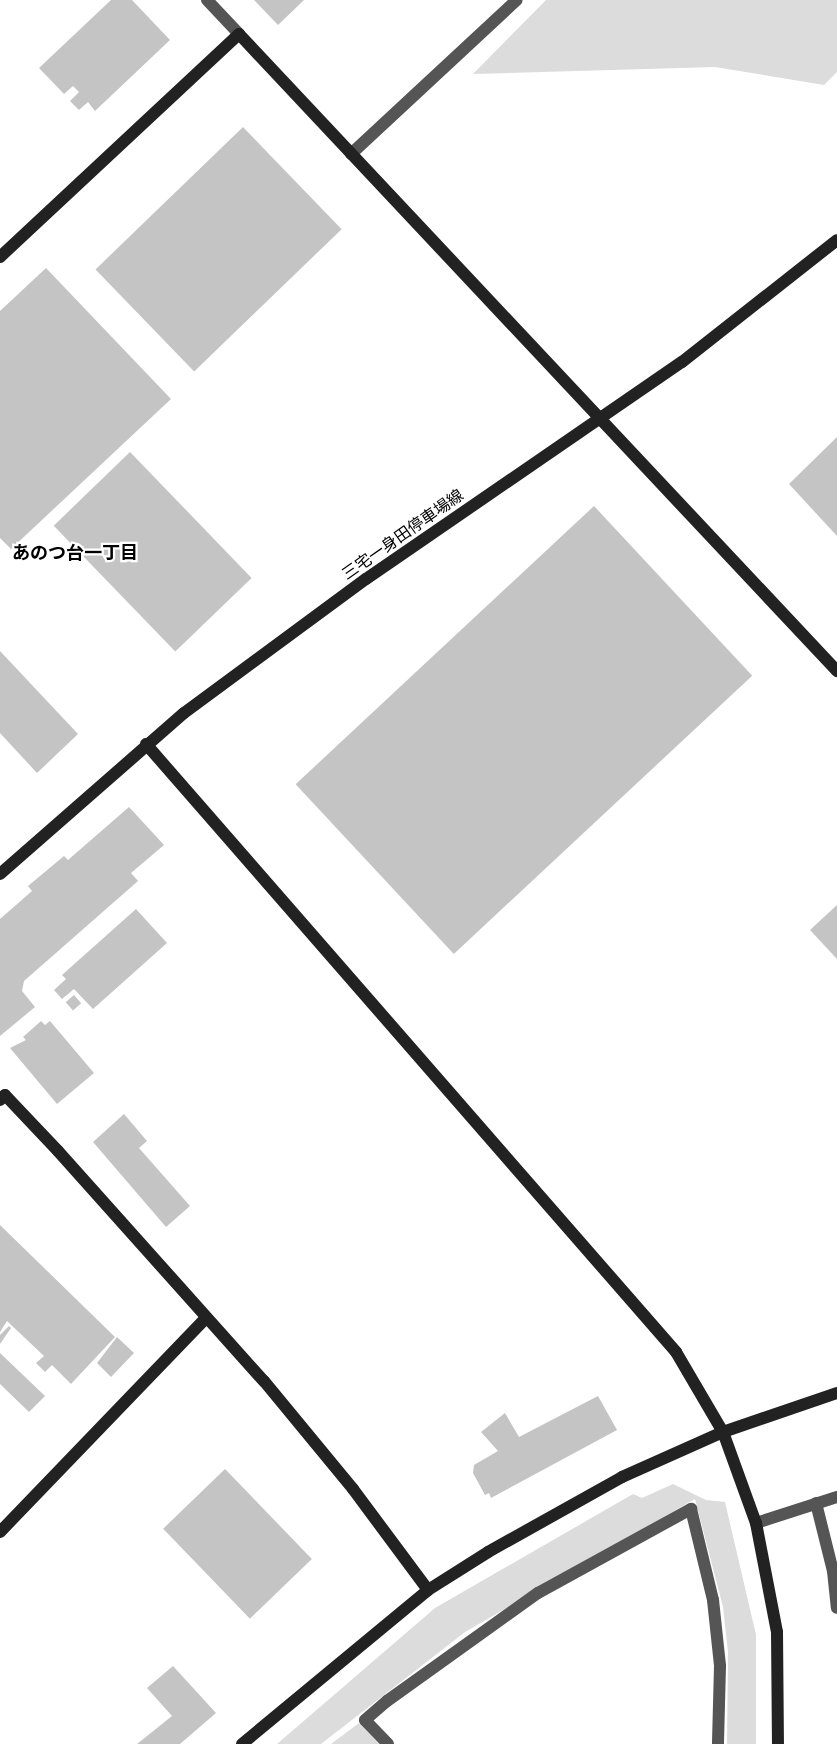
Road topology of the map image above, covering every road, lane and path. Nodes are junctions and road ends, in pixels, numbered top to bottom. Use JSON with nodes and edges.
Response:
{"nodes":[{"id":1,"x":207,"y":0,"type":"edge"},
{"id":2,"x":517,"y":0,"type":"edge"},
{"id":3,"x":239,"y":34,"type":"junction"},
{"id":4,"x":351,"y":154,"type":"junction"},
{"id":5,"x":837,"y":240,"type":"edge"},
{"id":6,"x":0,"y":258,"type":"edge"},
{"id":7,"x":600,"y":421,"type":"junction"},
{"id":8,"x":837,"y":671,"type":"edge"},
{"id":9,"x":146,"y":744,"type":"junction"},
{"id":10,"x":0,"y":874,"type":"edge"},
{"id":11,"x":2,"y":1095,"type":"edge"},
{"id":12,"x":206,"y":1318,"type":"junction"},
{"id":13,"x":837,"y":1393,"type":"edge"},
{"id":14,"x":723,"y":1432,"type":"junction"},
{"id":15,"x":837,"y":1497,"type":"edge"},
{"id":16,"x":816,"y":1503,"type":"junction"},
{"id":17,"x":756,"y":1523,"type":"junction"},
{"id":18,"x":0,"y":1532,"type":"edge"},
{"id":19,"x":835,"y":1571,"type":"edge"},
{"id":20,"x":428,"y":1590,"type":"junction"},
{"id":21,"x":837,"y":1608,"type":"edge"},
{"id":22,"x":242,"y":1744,"type":"edge"},
{"id":23,"x":388,"y":1744,"type":"edge"},
{"id":24,"x":718,"y":1744,"type":"edge"},
{"id":25,"x":778,"y":1744,"type":"edge"}],
"edges":[{"from":1,"to":3,"type":"street"},
{"from":2,"to":4,"type":"street"},
{"from":3,"to":4,"type":"street"},
{"from":3,"to":6,"type":"street"},
{"from":4,"to":7,"type":"street"},
{"from":5,"to":7,"type":"street","name":"三宅一身田停車場線"},
{"from":7,"to":8,"type":"street"},
{"from":7,"to":9,"type":"street","name":"三宅一身田停車場線"},
{"from":9,"to":10,"type":"street","name":"三宅一身田停車場線"},
{"from":9,"to":14,"type":"street"},
{"from":11,"to":12,"type":"street"},
{"from":12,"to":18,"type":"street"},
{"from":12,"to":20,"type":"street"},
{"from":13,"to":14,"type":"street"},
{"from":14,"to":17,"type":"street"},
{"from":14,"to":20,"type":"street"},
{"from":15,"to":16,"type":"street"},
{"from":16,"to":17,"type":"street"},
{"from":16,"to":19,"type":"street"},
{"from":17,"to":25,"type":"street"},
{"from":19,"to":21,"type":"street"},
{"from":20,"to":22,"type":"street"},
{"from":23,"to":24,"type":"street"}]}
